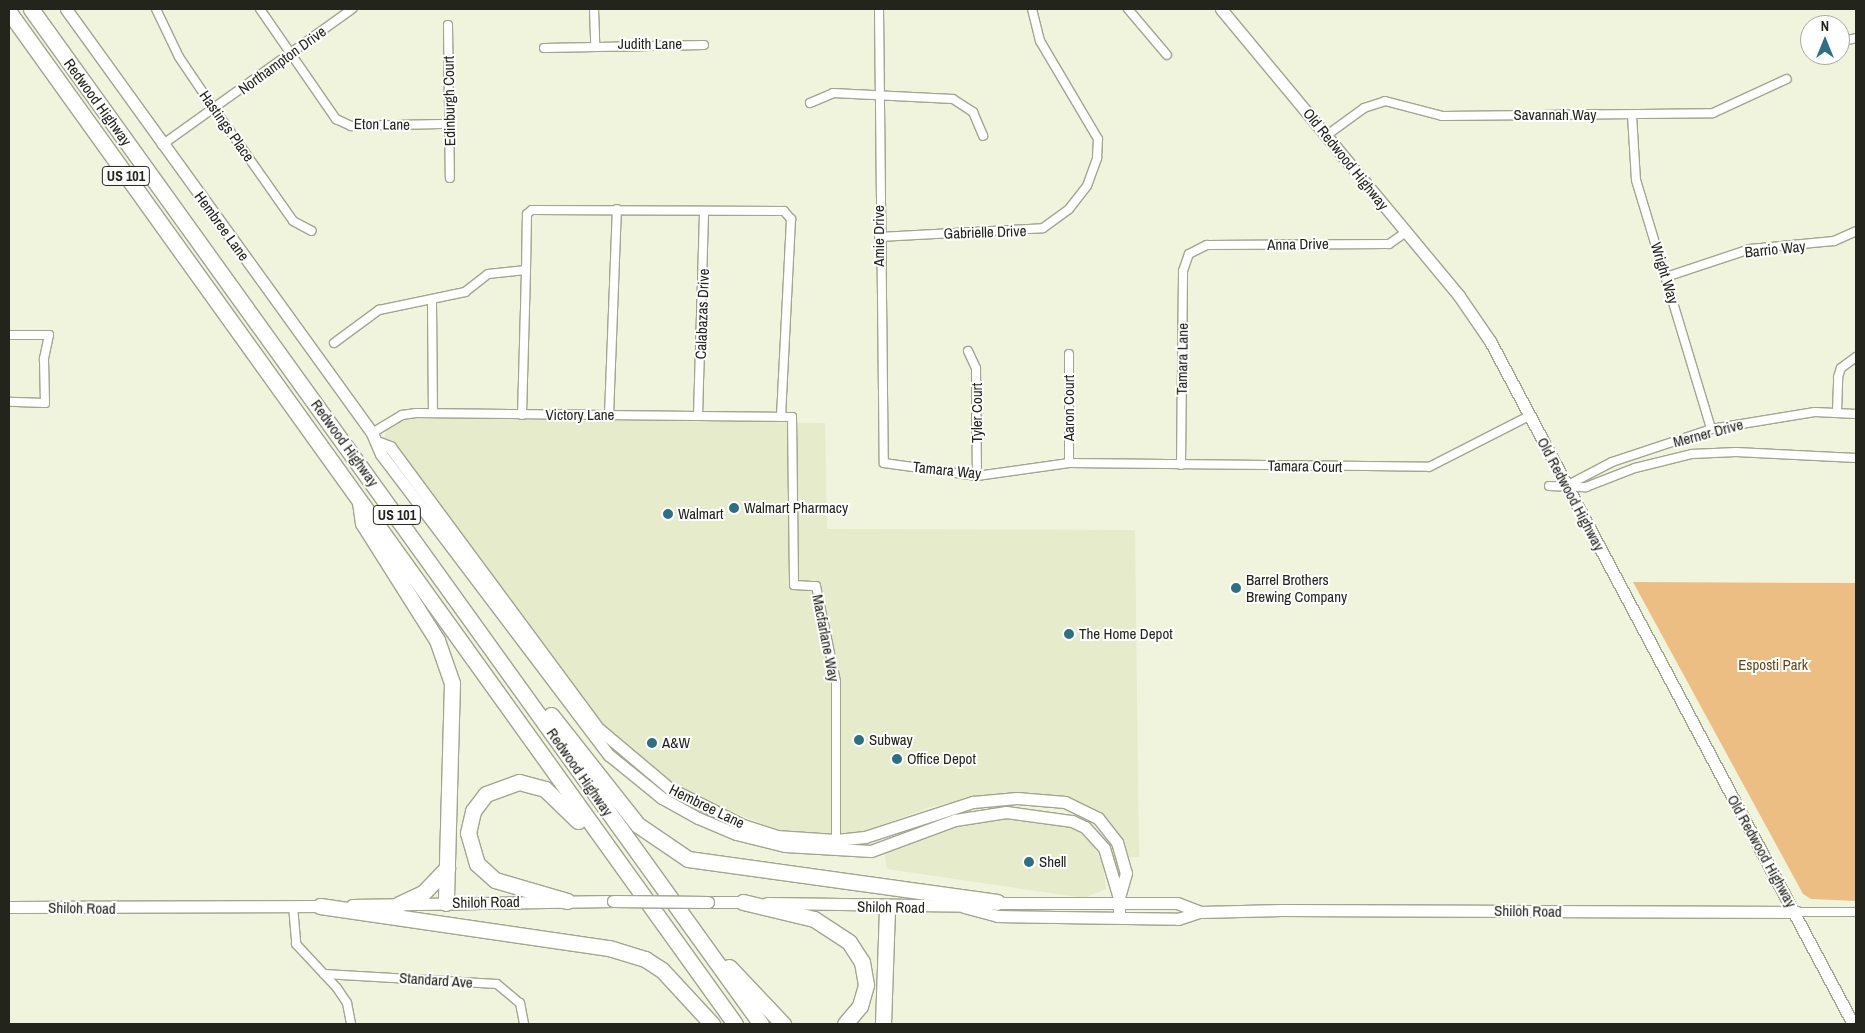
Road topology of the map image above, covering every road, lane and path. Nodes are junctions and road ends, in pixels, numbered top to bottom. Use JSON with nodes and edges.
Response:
{"nodes":[{"id":1,"x":31,"y":9,"type":"edge"},
{"id":2,"x":66,"y":9,"type":"edge"},
{"id":3,"x":156,"y":9,"type":"edge"},
{"id":4,"x":260,"y":9,"type":"edge"},
{"id":5,"x":352,"y":9,"type":"edge"},
{"id":6,"x":594,"y":9,"type":"edge"},
{"id":7,"x":879,"y":9,"type":"edge"},
{"id":8,"x":1032,"y":9,"type":"edge"},
{"id":9,"x":1128,"y":9,"type":"edge"},
{"id":10,"x":1221,"y":9,"type":"edge"},
{"id":11,"x":9,"y":12,"type":"edge"},
{"id":12,"x":448,"y":25,"type":"dead end"},
{"id":13,"x":594,"y":44,"type":"junction"},
{"id":14,"x":704,"y":45,"type":"dead end"},
{"id":15,"x":544,"y":48,"type":"dead end"},
{"id":16,"x":291,"y":52,"type":"junction"},
{"id":17,"x":1167,"y":55,"type":"dead end"},
{"id":18,"x":1786,"y":79,"type":"dead end"},
{"id":19,"x":878,"y":94,"type":"junction"},
{"id":20,"x":810,"y":102,"type":"dead end"},
{"id":21,"x":214,"y":108,"type":"junction"},
{"id":22,"x":1632,"y":115,"type":"junction"},
{"id":23,"x":449,"y":124,"type":"junction"},
{"id":24,"x":1327,"y":135,"type":"junction"},
{"id":25,"x":983,"y":136,"type":"dead end"},
{"id":26,"x":162,"y":145,"type":"junction"},
{"id":27,"x":450,"y":178,"type":"dead end"},
{"id":28,"x":616,"y":209,"type":"junction"},
{"id":29,"x":704,"y":211,"type":"junction"},
{"id":30,"x":312,"y":231,"type":"dead end"},
{"id":31,"x":1856,"y":231,"type":"edge"},
{"id":32,"x":1406,"y":232,"type":"junction"},
{"id":33,"x":879,"y":238,"type":"junction"},
{"id":34,"x":1189,"y":254,"type":"joint"},
{"id":35,"x":526,"y":270,"type":"junction"},
{"id":36,"x":1666,"y":277,"type":"junction"},
{"id":37,"x":432,"y":302,"type":"junction"},
{"id":38,"x":9,"y":335,"type":"edge"},
{"id":39,"x":334,"y":343,"type":"dead end"},
{"id":40,"x":968,"y":351,"type":"dead end"},
{"id":41,"x":1069,"y":354,"type":"dead end"},
{"id":42,"x":1856,"y":357,"type":"edge"},
{"id":43,"x":9,"y":402,"type":"edge"},
{"id":44,"x":1837,"y":412,"type":"junction"},
{"id":45,"x":433,"y":413,"type":"junction"},
{"id":46,"x":1856,"y":414,"type":"edge"},
{"id":47,"x":522,"y":415,"type":"junction"},
{"id":48,"x":609,"y":415,"type":"junction"},
{"id":49,"x":698,"y":416,"type":"junction"},
{"id":50,"x":1529,"y":416,"type":"junction"},
{"id":51,"x":781,"y":417,"type":"junction"},
{"id":52,"x":792,"y":417,"type":"joint"},
{"id":53,"x":1711,"y":430,"type":"junction"},
{"id":54,"x":372,"y":433,"type":"junction"},
{"id":55,"x":1856,"y":458,"type":"edge"},
{"id":56,"x":1069,"y":462,"type":"junction"},
{"id":57,"x":884,"y":463,"type":"joint"},
{"id":58,"x":1181,"y":464,"type":"junction"},
{"id":59,"x":977,"y":476,"type":"junction"},
{"id":60,"x":1568,"y":485,"type":"junction"},
{"id":61,"x":1549,"y":486,"type":"dead end"},
{"id":62,"x":359,"y":498,"type":"junction"},
{"id":63,"x":498,"y":654,"type":"junction"},
{"id":64,"x":973,"y":802,"type":"junction"},
{"id":65,"x":917,"y":832,"type":"junction"},
{"id":66,"x":836,"y":845,"type":"junction"},
{"id":67,"x":447,"y":868,"type":"junction"},
{"id":68,"x":628,"y":877,"type":"junction"},
{"id":69,"x":567,"y":901,"type":"junction"},
{"id":70,"x":1119,"y":901,"type":"junction"},
{"id":71,"x":743,"y":902,"type":"junction"},
{"id":72,"x":997,"y":902,"type":"junction"},
{"id":73,"x":446,"y":903,"type":"junction"},
{"id":74,"x":399,"y":904,"type":"junction"},
{"id":75,"x":293,"y":906,"type":"junction"},
{"id":76,"x":320,"y":906,"type":"junction"},
{"id":77,"x":9,"y":907,"type":"edge"},
{"id":78,"x":964,"y":907,"type":"junction"},
{"id":79,"x":887,"y":908,"type":"junction"},
{"id":80,"x":1200,"y":912,"type":"junction"},
{"id":81,"x":1797,"y":912,"type":"junction"},
{"id":82,"x":1856,"y":912,"type":"edge"},
{"id":83,"x":1118,"y":917,"type":"junction"},
{"id":84,"x":684,"y":920,"type":"junction"},
{"id":85,"x":324,"y":974,"type":"junction"},
{"id":86,"x":351,"y":1024,"type":"edge"},
{"id":87,"x":524,"y":1024,"type":"edge"},
{"id":88,"x":712,"y":1024,"type":"edge"},
{"id":89,"x":735,"y":1024,"type":"edge"},
{"id":90,"x":761,"y":1024,"type":"edge"},
{"id":91,"x":783,"y":1024,"type":"edge"},
{"id":92,"x":845,"y":1024,"type":"edge"},
{"id":93,"x":883,"y":1024,"type":"edge"},
{"id":94,"x":1853,"y":1024,"type":"edge"}],
"edges":[{"from":1,"to":63,"type":"highway","name":"Redwood Highway","number":"US 101"},
{"from":2,"to":26,"type":"main road","name":"Hembree Lane"},
{"from":3,"to":21,"type":"street","name":"Hastings Place"},
{"from":4,"to":16,"type":"street","name":"Eton Lane"},
{"from":5,"to":16,"type":"street","name":"Northampton Drive"},
{"from":6,"to":13,"type":"street"},
{"from":7,"to":19,"type":"street","name":"Amie Drive"},
{"from":8,"to":33,"type":"street","name":"Gabrielle Drive"},
{"from":9,"to":17,"type":"street"},
{"from":10,"to":24,"type":"main road","name":"Old Redwood Highway"},
{"from":11,"to":62,"type":"highway","name":"Redwood Highway","number":"US 101"},
{"from":12,"to":23,"type":"street","name":"Edinburgh Court"},
{"from":13,"to":14,"type":"street","name":"Judith Lane"},
{"from":13,"to":15,"type":"street","name":"Judith Lane"},
{"from":16,"to":21,"type":"street","name":"Northampton Drive"},
{"from":16,"to":23,"type":"street","name":"Eton Lane"},
{"from":18,"to":22,"type":"street","name":"Savannah Way"},
{"from":19,"to":20,"type":"street"},
{"from":19,"to":25,"type":"street"},
{"from":19,"to":33,"type":"street","name":"Amie Drive"},
{"from":21,"to":26,"type":"street","name":"Northampton Drive"},
{"from":21,"to":30,"type":"street","name":"Hastings Place"},
{"from":22,"to":24,"type":"street","name":"Savannah Way"},
{"from":22,"to":36,"type":"street","name":"Wright Way"},
{"from":23,"to":27,"type":"street","name":"Edinburgh Court"},
{"from":24,"to":32,"type":"main road","name":"Old Redwood Highway"},
{"from":26,"to":54,"type":"main road","name":"Hembree Lane"},
{"from":28,"to":29,"type":"street"},
{"from":28,"to":35,"type":"street"},
{"from":28,"to":48,"type":"street"},
{"from":29,"to":49,"type":"street","name":"Calabazas Drive"},
{"from":29,"to":51,"type":"street"},
{"from":31,"to":36,"type":"street","name":"Barrio Way"},
{"from":32,"to":34,"type":"street","name":"Anna Drive"},
{"from":32,"to":50,"type":"main road","name":"Old Redwood Highway"},
{"from":33,"to":57,"type":"street","name":"Amie Drive"},
{"from":34,"to":58,"type":"street","name":"Tamara Lane"},
{"from":35,"to":37,"type":"street"},
{"from":35,"to":47,"type":"street"},
{"from":36,"to":53,"type":"street","name":"Wright Way"},
{"from":37,"to":39,"type":"street"},
{"from":37,"to":45,"type":"street"},
{"from":38,"to":43,"type":"street"},
{"from":40,"to":59,"type":"street","name":"Tyler Court"},
{"from":41,"to":56,"type":"street","name":"Aaron Court"},
{"from":42,"to":44,"type":"street"},
{"from":44,"to":46,"type":"street","name":"Merner Drive"},
{"from":44,"to":53,"type":"street","name":"Merner Drive"},
{"from":45,"to":47,"type":"street","name":"Victory Lane"},
{"from":45,"to":54,"type":"street","name":"Victory Lane"},
{"from":47,"to":48,"type":"street","name":"Victory Lane"},
{"from":48,"to":49,"type":"street","name":"Victory Lane"},
{"from":49,"to":51,"type":"street","name":"Victory Lane"},
{"from":50,"to":58,"type":"street","name":"Tamara Court"},
{"from":50,"to":60,"type":"main road","name":"Old Redwood Highway"},
{"from":51,"to":52,"type":"street","name":"Victory Lane"},
{"from":52,"to":66,"type":"street","name":"Macfarlane Way"},
{"from":53,"to":60,"type":"street","name":"Merner Drive"},
{"from":54,"to":66,"type":"main road","name":"Hembree Lane"},
{"from":55,"to":60,"type":"street","name":"Merner Drive"},
{"from":56,"to":58,"type":"street","name":"Tamara Court"},
{"from":56,"to":59,"type":"street","name":"Tamara Way"},
{"from":57,"to":59,"type":"street","name":"Tamara Way"},
{"from":60,"to":61,"type":"street","name":"Merner Drive"},
{"from":60,"to":81,"type":"main road","name":"Old Redwood Highway"},
{"from":62,"to":67,"type":"highway"},
{"from":62,"to":68,"type":"highway","name":"Redwood Highway","number":"US 101"},
{"from":63,"to":72,"type":"highway"},
{"from":63,"to":84,"type":"highway","name":"Redwood Highway","number":"US 101"},
{"from":64,"to":65,"type":"main road"},
{"from":64,"to":66,"type":"main road","name":"Hembree Lane"},
{"from":64,"to":70,"type":"main road","name":"Hembree Lane"},
{"from":65,"to":66,"type":"main road","name":"Hembree Lane"},
{"from":65,"to":70,"type":"main road","name":"Hembree Lane"},
{"from":67,"to":73,"type":"highway"},
{"from":67,"to":74,"type":"highway"},
{"from":68,"to":69,"type":"highway"},
{"from":68,"to":89,"type":"highway","name":"Redwood Highway","number":"US 101"},
{"from":69,"to":71,"type":"main road","name":"Shiloh Road","bridge":true},
{"from":69,"to":73,"type":"main road","name":"Shiloh Road"},
{"from":70,"to":72,"type":"main road","name":"Shiloh Road"},
{"from":70,"to":80,"type":"main road","name":"Shiloh Road"},
{"from":70,"to":83,"type":"main road","name":"Hembree Lane"},
{"from":71,"to":79,"type":"main road","name":"Shiloh Road"},
{"from":71,"to":92,"type":"highway"},
{"from":72,"to":78,"type":"main road","name":"Shiloh Road"},
{"from":73,"to":74,"type":"main road","name":"Shiloh Road"},
{"from":74,"to":76,"type":"main road","name":"Shiloh Road"},
{"from":75,"to":76,"type":"main road","name":"Shiloh Road"},
{"from":75,"to":77,"type":"main road","name":"Shiloh Road"},
{"from":75,"to":85,"type":"street"},
{"from":76,"to":88,"type":"highway"},
{"from":78,"to":79,"type":"main road","name":"Shiloh Road"},
{"from":78,"to":83,"type":"main road","name":"Shiloh Road"},
{"from":79,"to":93,"type":"highway"},
{"from":80,"to":81,"type":"main road","name":"Shiloh Road"},
{"from":80,"to":83,"type":"main road","name":"Shiloh Road"},
{"from":81,"to":82,"type":"street","name":"Shiloh Road"},
{"from":81,"to":94,"type":"main road","name":"Old Redwood Highway"},
{"from":84,"to":90,"type":"highway","name":"Redwood Highway","number":"US 101"},
{"from":84,"to":91,"type":"highway"},
{"from":85,"to":86,"type":"street"},
{"from":85,"to":87,"type":"street","name":"Standard Ave"}]}
